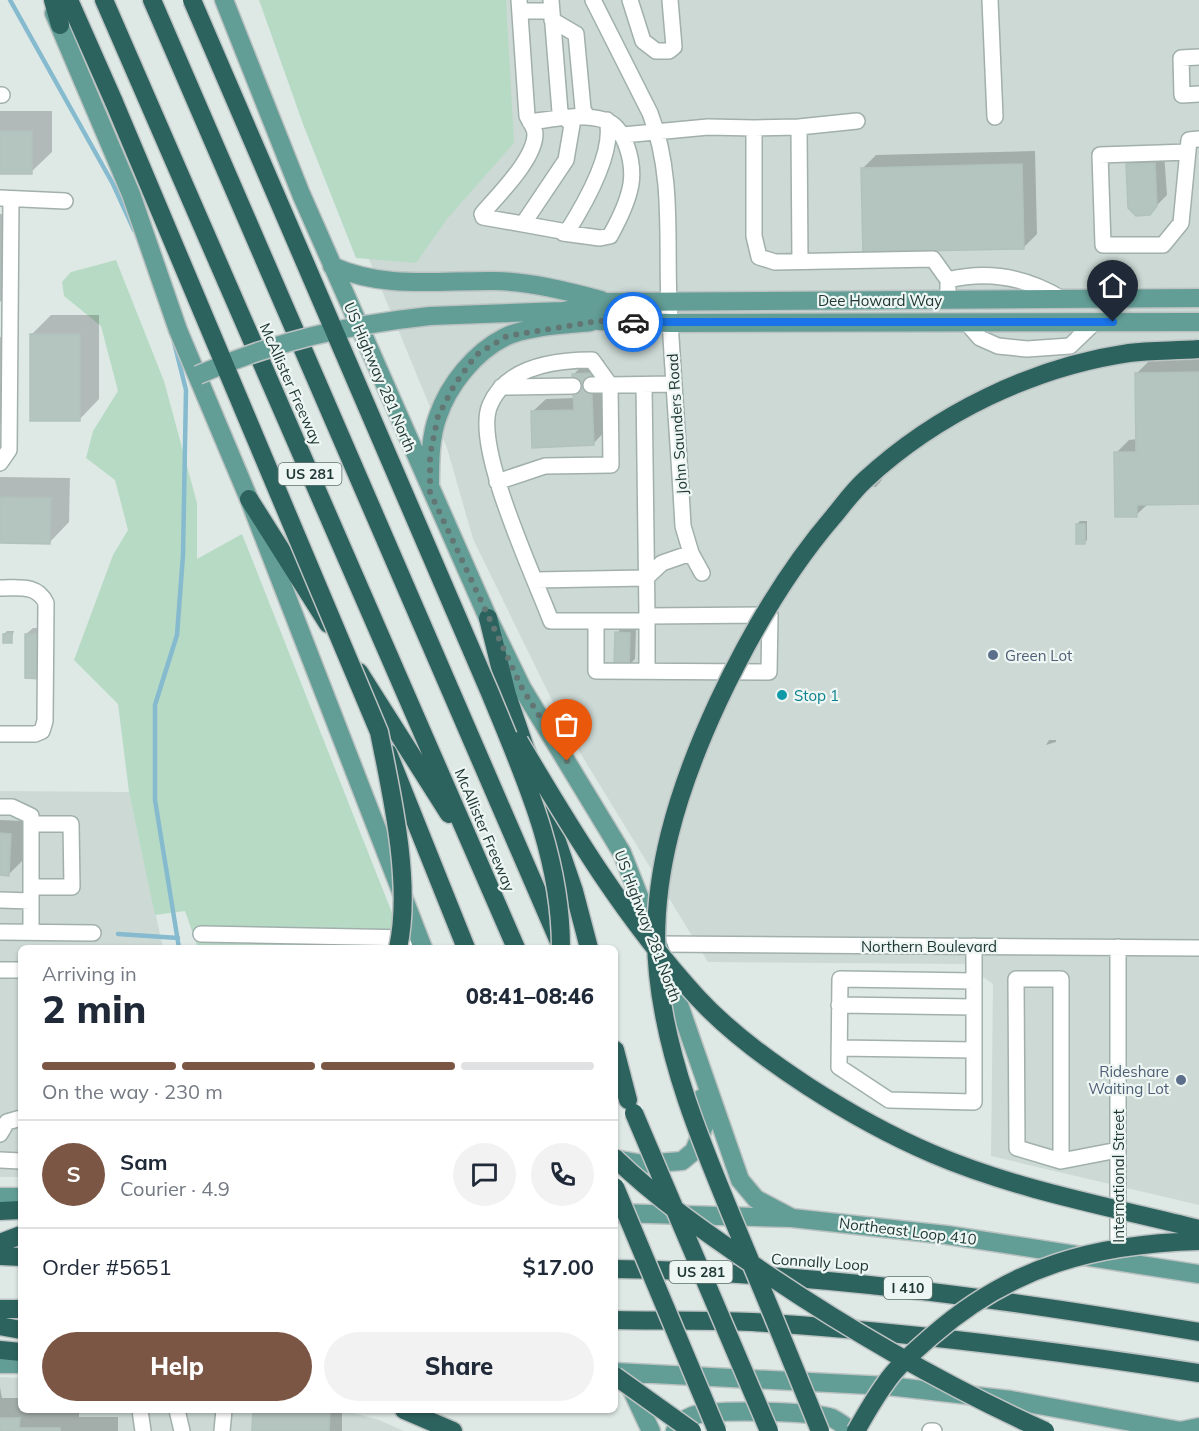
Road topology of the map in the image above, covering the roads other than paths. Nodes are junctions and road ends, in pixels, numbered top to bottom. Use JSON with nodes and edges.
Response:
{"nodes":[{"id":1,"x":46,"y":0,"type":"edge"},
{"id":2,"x":53,"y":0,"type":"edge"},
{"id":3,"x":69,"y":0,"type":"edge"},
{"id":4,"x":104,"y":0,"type":"edge"},
{"id":5,"x":152,"y":0,"type":"edge"},
{"id":6,"x":192,"y":0,"type":"edge"},
{"id":7,"x":224,"y":0,"type":"edge"},
{"id":8,"x":593,"y":0,"type":"edge"},
{"id":9,"x":630,"y":0,"type":"edge"},
{"id":10,"x":670,"y":0,"type":"edge"},
{"id":11,"x":990,"y":0,"type":"edge"},
{"id":12,"x":520,"y":6,"type":"edge"},
{"id":13,"x":552,"y":10,"type":"edge"},
{"id":14,"x":60,"y":25,"type":"junction"},
{"id":15,"x":1199,"y":57,"type":"edge"},
{"id":16,"x":1199,"y":94,"type":"edge"},
{"id":17,"x":587,"y":117,"type":"junction"},
{"id":18,"x":995,"y":117,"type":"dead end"},
{"id":19,"x":566,"y":118,"type":"junction"},
{"id":20,"x":607,"y":120,"type":"junction"},
{"id":21,"x":857,"y":121,"type":"dead end"},
{"id":22,"x":530,"y":122,"type":"junction"},
{"id":23,"x":799,"y":127,"type":"junction"},
{"id":24,"x":754,"y":128,"type":"junction"},
{"id":25,"x":657,"y":130,"type":"junction"},
{"id":26,"x":623,"y":135,"type":"junction"},
{"id":27,"x":1199,"y":139,"type":"edge"},
{"id":28,"x":1188,"y":152,"type":"junction"},
{"id":29,"x":5,"y":198,"type":"edge"},
{"id":30,"x":65,"y":201,"type":"dead end"},
{"id":31,"x":523,"y":224,"type":"junction"},
{"id":32,"x":563,"y":233,"type":"junction"},
{"id":33,"x":800,"y":261,"type":"junction"},
{"id":34,"x":332,"y":266,"type":"junction"},
{"id":35,"x":948,"y":280,"type":"junction"},
{"id":36,"x":1199,"y":298,"type":"edge"},
{"id":37,"x":1062,"y":299,"type":"junction"},
{"id":38,"x":947,"y":300,"type":"junction"},
{"id":39,"x":669,"y":301,"type":"junction"},
{"id":40,"x":608,"y":302,"type":"junction"},
{"id":41,"x":1199,"y":307,"type":"edge"},
{"id":42,"x":563,"y":311,"type":"junction"},
{"id":43,"x":599,"y":321,"type":"junction"},
{"id":44,"x":946,"y":322,"type":"junction"},
{"id":45,"x":966,"y":322,"type":"junction"},
{"id":46,"x":1096,"y":322,"type":"junction"},
{"id":47,"x":1199,"y":322,"type":"edge"},
{"id":48,"x":671,"y":323,"type":"junction"},
{"id":49,"x":1199,"y":349,"type":"edge"},
{"id":50,"x":198,"y":375,"type":"junction"},
{"id":51,"x":674,"y":384,"type":"junction"},
{"id":52,"x":591,"y":385,"type":"dead end"},
{"id":53,"x":610,"y":385,"type":"junction"},
{"id":54,"x":644,"y":385,"type":"junction"},
{"id":55,"x":573,"y":386,"type":"dead end"},
{"id":56,"x":500,"y":387,"type":"junction"},
{"id":57,"x":0,"y":463,"type":"edge"},
{"id":58,"x":497,"y":482,"type":"junction"},
{"id":59,"x":430,"y":492,"type":"junction"},
{"id":60,"x":249,"y":499,"type":"junction"},
{"id":61,"x":691,"y":553,"type":"junction"},
{"id":62,"x":702,"y":573,"type":"dead end"},
{"id":63,"x":646,"y":578,"type":"junction"},
{"id":64,"x":535,"y":580,"type":"junction"},
{"id":65,"x":0,"y":588,"type":"edge"},
{"id":66,"x":488,"y":618,"type":"junction"},
{"id":67,"x":646,"y":618,"type":"junction"},
{"id":68,"x":597,"y":621,"type":"junction"},
{"id":69,"x":647,"y":671,"type":"junction"},
{"id":70,"x":490,"y":693,"type":"junction"},
{"id":71,"x":379,"y":732,"type":"junction"},
{"id":72,"x":0,"y":734,"type":"edge"},
{"id":73,"x":0,"y":807,"type":"edge"},
{"id":74,"x":31,"y":824,"type":"junction"},
{"id":75,"x":481,"y":864,"type":"junction"},
{"id":76,"x":31,"y":894,"type":"junction"},
{"id":77,"x":0,"y":900,"type":"edge"},
{"id":78,"x":0,"y":932,"type":"edge"},
{"id":79,"x":31,"y":932,"type":"junction"},
{"id":80,"x":93,"y":933,"type":"dead end"},
{"id":81,"x":201,"y":934,"type":"dead end"},
{"id":82,"x":421,"y":943,"type":"edge"},
{"id":83,"x":658,"y":944,"type":"junction"},
{"id":84,"x":399,"y":945,"type":"edge"},
{"id":85,"x":465,"y":945,"type":"edge"},
{"id":86,"x":515,"y":945,"type":"edge"},
{"id":87,"x":560,"y":945,"type":"edge"},
{"id":88,"x":561,"y":945,"type":"edge"},
{"id":89,"x":588,"y":945,"type":"edge"},
{"id":90,"x":974,"y":946,"type":"junction"},
{"id":91,"x":1118,"y":947,"type":"junction"},
{"id":92,"x":1199,"y":948,"type":"edge"},
{"id":93,"x":0,"y":970,"type":"edge"},
{"id":94,"x":18,"y":970,"type":"edge"},
{"id":95,"x":974,"y":981,"type":"junction"},
{"id":96,"x":840,"y":1005,"type":"junction"},
{"id":97,"x":974,"y":1007,"type":"junction"},
{"id":98,"x":839,"y":1048,"type":"junction"},
{"id":99,"x":974,"y":1050,"type":"junction"},
{"id":100,"x":695,"y":1056,"type":"junction"},
{"id":101,"x":618,"y":1061,"type":"edge"},
{"id":102,"x":618,"y":1077,"type":"edge"},
{"id":103,"x":631,"y":1107,"type":"junction"},
{"id":104,"x":18,"y":1119,"type":"edge"},
{"id":105,"x":0,"y":1134,"type":"edge"},
{"id":106,"x":1118,"y":1150,"type":"junction"},
{"id":107,"x":0,"y":1160,"type":"edge"},
{"id":108,"x":618,"y":1160,"type":"edge"},
{"id":109,"x":18,"y":1161,"type":"edge"},
{"id":110,"x":1061,"y":1161,"type":"junction"},
{"id":111,"x":618,"y":1162,"type":"edge"},
{"id":112,"x":618,"y":1194,"type":"edge"},
{"id":113,"x":18,"y":1196,"type":"edge"},
{"id":114,"x":0,"y":1197,"type":"edge"},
{"id":115,"x":18,"y":1210,"type":"edge"},
{"id":116,"x":0,"y":1211,"type":"edge"},
{"id":117,"x":618,"y":1213,"type":"edge"},
{"id":118,"x":792,"y":1218,"type":"junction"},
{"id":119,"x":1199,"y":1229,"type":"edge"},
{"id":120,"x":18,"y":1236,"type":"edge"},
{"id":121,"x":1199,"y":1241,"type":"edge"},
{"id":122,"x":0,"y":1243,"type":"edge"},
{"id":123,"x":0,"y":1256,"type":"edge"},
{"id":124,"x":18,"y":1257,"type":"edge"},
{"id":125,"x":1118,"y":1261,"type":"junction"},
{"id":126,"x":618,"y":1269,"type":"edge"},
{"id":127,"x":1193,"y":1271,"type":"edge"},
{"id":128,"x":0,"y":1309,"type":"edge"},
{"id":129,"x":18,"y":1309,"type":"edge"},
{"id":130,"x":618,"y":1320,"type":"edge"},
{"id":131,"x":0,"y":1326,"type":"edge"},
{"id":132,"x":18,"y":1329,"type":"edge"},
{"id":133,"x":1199,"y":1332,"type":"edge"},
{"id":134,"x":18,"y":1346,"type":"edge"},
{"id":135,"x":0,"y":1349,"type":"edge"},
{"id":136,"x":18,"y":1352,"type":"edge"},
{"id":137,"x":0,"y":1364,"type":"edge"},
{"id":138,"x":18,"y":1364,"type":"edge"},
{"id":139,"x":618,"y":1373,"type":"edge"},
{"id":140,"x":1199,"y":1373,"type":"edge"},
{"id":141,"x":888,"y":1386,"type":"junction"},
{"id":142,"x":140,"y":1413,"type":"edge"},
{"id":143,"x":178,"y":1413,"type":"edge"},
{"id":144,"x":224,"y":1413,"type":"edge"},
{"id":145,"x":411,"y":1413,"type":"edge"},
{"id":146,"x":1199,"y":1427,"type":"edge"},
{"id":147,"x":143,"y":1431,"type":"edge"},
{"id":148,"x":182,"y":1431,"type":"edge"},
{"id":149,"x":222,"y":1431,"type":"edge"},
{"id":150,"x":453,"y":1431,"type":"edge"},
{"id":151,"x":651,"y":1431,"type":"edge"},
{"id":152,"x":675,"y":1431,"type":"edge"},
{"id":153,"x":692,"y":1431,"type":"edge"},
{"id":154,"x":717,"y":1431,"type":"edge"},
{"id":155,"x":769,"y":1431,"type":"edge"},
{"id":156,"x":820,"y":1431,"type":"edge"},
{"id":157,"x":854,"y":1431,"type":"edge"},
{"id":158,"x":864,"y":1431,"type":"edge"},
{"id":159,"x":1045,"y":1431,"type":"edge"},
{"id":160,"x":1180,"y":1431,"type":"edge"}],
"edges":[{"from":1,"to":14,"type":"main road"},
{"from":2,"to":14,"type":"highway"},
{"from":3,"to":71,"type":"highway","bridge":true},
{"from":4,"to":75,"type":"highway","name":"McAllister Freeway","number":"US 281"},
{"from":5,"to":87,"type":"highway","name":"McAllister Freeway","number":"US 281"},
{"from":6,"to":70,"type":"highway","bridge":true},
{"from":7,"to":34,"type":"main road","name":"US Highway 281 North"},
{"from":8,"to":25,"type":"street","name":"John Saunders Road"},
{"from":9,"to":10,"type":"street"},
{"from":11,"to":18,"type":"street"},
{"from":12,"to":13,"type":"street"},
{"from":12,"to":22,"type":"street"},
{"from":13,"to":17,"type":"street"},
{"from":13,"to":19,"type":"street"},
{"from":14,"to":50,"type":"main road"},
{"from":15,"to":16,"type":"street"},
{"from":17,"to":19,"type":"street"},
{"from":17,"to":20,"type":"street"},
{"from":19,"to":22,"type":"street"},
{"from":19,"to":31,"type":"street"},
{"from":20,"to":26,"type":"street"},
{"from":20,"to":32,"type":"street"},
{"from":21,"to":23,"type":"street"},
{"from":22,"to":31,"type":"street"},
{"from":23,"to":24,"type":"street"},
{"from":23,"to":33,"type":"street"},
{"from":24,"to":25,"type":"street"},
{"from":24,"to":33,"type":"street"},
{"from":25,"to":26,"type":"street"},
{"from":25,"to":39,"type":"street","name":"John Saunders Road"},
{"from":26,"to":32,"type":"street"},
{"from":27,"to":28,"type":"street"},
{"from":28,"to":28,"type":"street"},
{"from":29,"to":30,"type":"street"},
{"from":29,"to":57,"type":"street"},
{"from":31,"to":32,"type":"street"},
{"from":33,"to":35,"type":"street"},
{"from":34,"to":40,"type":"main road"},
{"from":34,"to":59,"type":"main road","name":"US Highway 281 North"},
{"from":35,"to":37,"type":"street"},
{"from":35,"to":38,"type":"street"},
{"from":36,"to":37,"type":"main road","name":"Dee Howard Way"},
{"from":37,"to":38,"type":"main road","name":"Dee Howard Way"},
{"from":38,"to":39,"type":"main road","name":"Dee Howard Way"},
{"from":38,"to":44,"type":"street"},
{"from":39,"to":40,"type":"main road","name":"Dee Howard Way"},
{"from":39,"to":48,"type":"street","name":"John Saunders Road"},
{"from":40,"to":42,"type":"main road","name":"Dee Howard Way"},
{"from":41,"to":46,"type":"main road"},
{"from":42,"to":43,"type":"main road","name":"Dee Howard Way"},
{"from":42,"to":50,"type":"main road","name":"Dee Howard Way","bridge":true},
{"from":43,"to":48,"type":"main road","name":"Dee Howard Way"},
{"from":43,"to":59,"type":"main road"},
{"from":44,"to":45,"type":"main road","name":"Dee Howard Way"},
{"from":44,"to":48,"type":"main road","name":"Dee Howard Way"},
{"from":45,"to":46,"type":"main road","name":"Dee Howard Way"},
{"from":45,"to":46,"type":"street"},
{"from":46,"to":47,"type":"main road","name":"Dee Howard Way"},
{"from":48,"to":51,"type":"street","name":"John Saunders Road"},
{"from":49,"to":156,"type":"highway","bridge":true},
{"from":50,"to":60,"type":"main road"},
{"from":51,"to":54,"type":"street"},
{"from":51,"to":61,"type":"street","name":"John Saunders Road"},
{"from":52,"to":53,"type":"street"},
{"from":53,"to":54,"type":"street"},
{"from":53,"to":56,"type":"street"},
{"from":53,"to":58,"type":"street"},
{"from":54,"to":63,"type":"street"},
{"from":55,"to":56,"type":"street"},
{"from":56,"to":58,"type":"street"},
{"from":58,"to":64,"type":"street"},
{"from":59,"to":66,"type":"main road","name":"US Highway 281 North"},
{"from":60,"to":75,"type":"highway"},
{"from":60,"to":82,"type":"main road"},
{"from":61,"to":62,"type":"street","name":"John Saunders Road"},
{"from":61,"to":63,"type":"street"},
{"from":63,"to":64,"type":"street"},
{"from":63,"to":67,"type":"street"},
{"from":64,"to":68,"type":"street"},
{"from":65,"to":72,"type":"street"},
{"from":66,"to":83,"type":"main road","name":"US Highway 281 North"},
{"from":66,"to":89,"type":"highway"},
{"from":67,"to":68,"type":"street"},
{"from":67,"to":69,"type":"street"},
{"from":67,"to":69,"type":"street"},
{"from":68,"to":69,"type":"street"},
{"from":70,"to":88,"type":"highway","bridge":true},
{"from":70,"to":119,"type":"highway","bridge":true},
{"from":71,"to":84,"type":"highway","bridge":true},
{"from":71,"to":85,"type":"highway","bridge":true},
{"from":73,"to":74,"type":"street"},
{"from":74,"to":76,"type":"street"},
{"from":74,"to":76,"type":"street"},
{"from":75,"to":86,"type":"highway","name":"McAllister Freeway","number":"US 281"},
{"from":76,"to":77,"type":"street"},
{"from":76,"to":79,"type":"street"},
{"from":78,"to":79,"type":"street"},
{"from":79,"to":80,"type":"street"},
{"from":81,"to":82,"type":"street"},
{"from":83,"to":90,"type":"street","name":"Northern Boulevard"},
{"from":83,"to":100,"type":"main road","name":"US Highway 281 North"},
{"from":90,"to":91,"type":"street","name":"Northern Boulevard"},
{"from":90,"to":95,"type":"street"},
{"from":91,"to":92,"type":"street","name":"Northern Boulevard"},
{"from":91,"to":106,"type":"street","name":"International Street"},
{"from":93,"to":94,"type":"street"},
{"from":95,"to":96,"type":"street"},
{"from":95,"to":97,"type":"street"},
{"from":96,"to":97,"type":"street"},
{"from":96,"to":98,"type":"street"},
{"from":97,"to":99,"type":"street"},
{"from":98,"to":99,"type":"street"},
{"from":98,"to":99,"type":"street"},
{"from":100,"to":108,"type":"main road"},
{"from":100,"to":118,"type":"main road","name":"US Highway 281 North"},
{"from":101,"to":103,"type":"highway"},
{"from":102,"to":103,"type":"highway","number":"US 281"},
{"from":103,"to":155,"type":"highway","number":"US 281","bridge":true},
{"from":104,"to":105,"type":"street"},
{"from":106,"to":110,"type":"street"},
{"from":106,"to":125,"type":"street","name":"International Street"},
{"from":107,"to":109,"type":"street"},
{"from":110,"to":110,"type":"street"},
{"from":111,"to":159,"type":"highway","bridge":true},
{"from":112,"to":154,"type":"highway","number":"US 281","bridge":true},
{"from":113,"to":114,"type":"main road"},
{"from":115,"to":116,"type":"highway"},
{"from":117,"to":118,"type":"main road","name":"Northeast Loop 410"},
{"from":118,"to":125,"type":"main road","name":"Northeast Loop 410"},
{"from":120,"to":122,"type":"highway"},
{"from":121,"to":157,"type":"highway","bridge":true},
{"from":123,"to":124,"type":"highway"},
{"from":125,"to":127,"type":"main road","name":"Northeast Loop 410"},
{"from":126,"to":133,"type":"highway","name":"Connally Loop","number":"I 410"},
{"from":128,"to":129,"type":"highway"},
{"from":130,"to":140,"type":"highway"},
{"from":131,"to":132,"type":"highway"},
{"from":134,"to":135,"type":"highway"},
{"from":135,"to":136,"type":"highway"},
{"from":137,"to":138,"type":"main road"},
{"from":139,"to":141,"type":"main road"},
{"from":139,"to":151,"type":"main road"},
{"from":139,"to":153,"type":"highway","bridge":true},
{"from":141,"to":158,"type":"main road"},
{"from":141,"to":160,"type":"main road"},
{"from":142,"to":147,"type":"street"},
{"from":143,"to":148,"type":"street"},
{"from":144,"to":149,"type":"street"},
{"from":145,"to":150,"type":"highway"},
{"from":146,"to":160,"type":"main road"},
{"from":152,"to":157,"type":"main road"}]}
